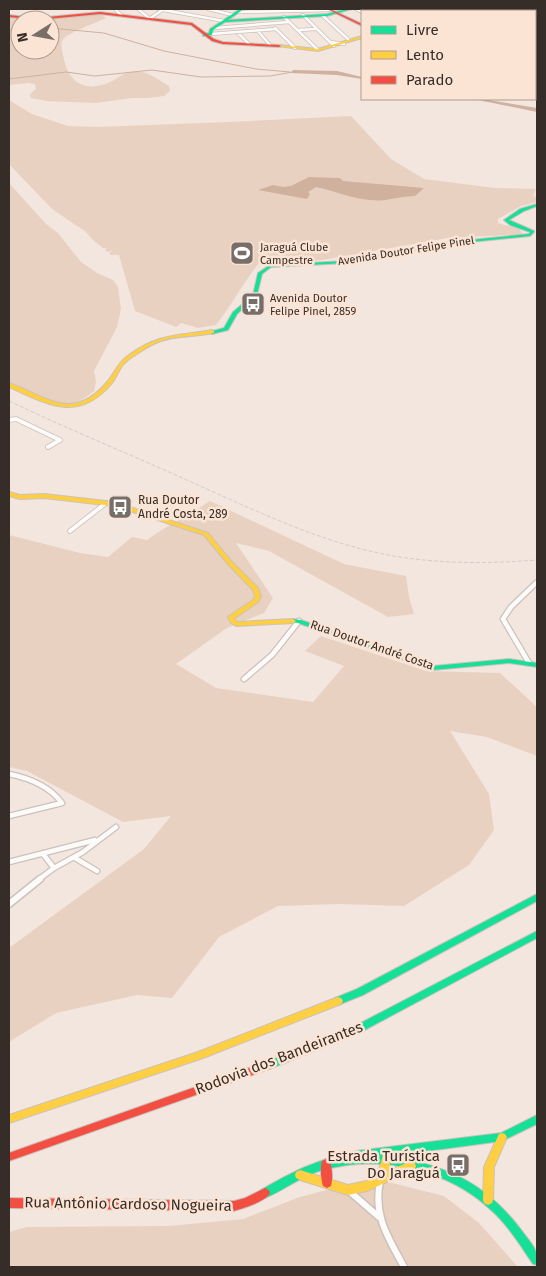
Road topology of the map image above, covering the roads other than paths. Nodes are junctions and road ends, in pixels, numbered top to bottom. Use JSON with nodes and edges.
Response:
{"nodes":[{"id":1,"x":115,"y":9,"type":"edge"},
{"id":2,"x":138,"y":9,"type":"edge"},
{"id":3,"x":158,"y":9,"type":"edge"},
{"id":4,"x":183,"y":9,"type":"edge"},
{"id":5,"x":208,"y":9,"type":"edge"},
{"id":6,"x":350,"y":9,"type":"edge"},
{"id":7,"x":457,"y":9,"type":"edge"},
{"id":8,"x":334,"y":10,"type":"edge"},
{"id":9,"x":472,"y":10,"type":"edge"},
{"id":10,"x":161,"y":11,"type":"junction"},
{"id":11,"x":237,"y":12,"type":"edge"},
{"id":12,"x":176,"y":13,"type":"junction"},
{"id":13,"x":121,"y":15,"type":"junction"},
{"id":14,"x":303,"y":15,"type":"junction"},
{"id":15,"x":322,"y":15,"type":"junction"},
{"id":16,"x":9,"y":16,"type":"edge"},
{"id":17,"x":148,"y":19,"type":"junction"},
{"id":18,"x":287,"y":19,"type":"junction"},
{"id":19,"x":224,"y":21,"type":"junction"},
{"id":20,"x":271,"y":23,"type":"junction"},
{"id":21,"x":361,"y":24,"type":"edge"},
{"id":22,"x":276,"y":29,"type":"junction"},
{"id":23,"x":317,"y":29,"type":"junction"},
{"id":24,"x":257,"y":30,"type":"junction"},
{"id":25,"x":298,"y":30,"type":"junction"},
{"id":26,"x":237,"y":32,"type":"junction"},
{"id":27,"x":209,"y":33,"type":"junction"},
{"id":28,"x":361,"y":39,"type":"edge"},
{"id":29,"x":343,"y":42,"type":"junction"},
{"id":30,"x":249,"y":44,"type":"junction"},
{"id":31,"x":270,"y":45,"type":"junction"},
{"id":32,"x":295,"y":48,"type":"junction"},
{"id":33,"x":318,"y":50,"type":"junction"},
{"id":34,"x":537,"y":205,"type":"edge"},
{"id":35,"x":9,"y":385,"type":"edge"},
{"id":36,"x":9,"y":419,"type":"edge"},
{"id":37,"x":48,"y":447,"type":"dead end"},
{"id":38,"x":9,"y":494,"type":"edge"},
{"id":39,"x":106,"y":502,"type":"junction"},
{"id":40,"x":70,"y":531,"type":"dead end"},
{"id":41,"x":536,"y":583,"type":"edge"},
{"id":42,"x":299,"y":621,"type":"junction"},
{"id":43,"x":529,"y":663,"type":"junction"},
{"id":44,"x":537,"y":665,"type":"edge"},
{"id":45,"x":244,"y":679,"type":"dead end"},
{"id":46,"x":9,"y":774,"type":"edge"},
{"id":47,"x":9,"y":816,"type":"edge"},
{"id":48,"x":116,"y":827,"type":"dead end"},
{"id":49,"x":97,"y":840,"type":"junction"},
{"id":50,"x":43,"y":854,"type":"junction"},
{"id":51,"x":74,"y":858,"type":"junction"},
{"id":52,"x":9,"y":862,"type":"edge"},
{"id":53,"x":54,"y":868,"type":"junction"},
{"id":54,"x":97,"y":871,"type":"dead end"},
{"id":55,"x":537,"y":897,"type":"edge"},
{"id":56,"x":9,"y":904,"type":"edge"},
{"id":57,"x":537,"y":934,"type":"edge"},
{"id":58,"x":9,"y":1119,"type":"edge"},
{"id":59,"x":537,"y":1119,"type":"edge"},
{"id":60,"x":502,"y":1136,"type":"junction"},
{"id":61,"x":389,"y":1152,"type":"junction"},
{"id":62,"x":9,"y":1157,"type":"edge"},
{"id":63,"x":345,"y":1159,"type":"junction"},
{"id":64,"x":386,"y":1160,"type":"junction"},
{"id":65,"x":326,"y":1164,"type":"junction"},
{"id":66,"x":412,"y":1165,"type":"junction"},
{"id":67,"x":300,"y":1175,"type":"junction"},
{"id":68,"x":381,"y":1179,"type":"junction"},
{"id":69,"x":327,"y":1183,"type":"junction"},
{"id":70,"x":348,"y":1190,"type":"junction"},
{"id":71,"x":488,"y":1200,"type":"junction"},
{"id":72,"x":9,"y":1203,"type":"edge"},
{"id":73,"x":379,"y":1217,"type":"junction"},
{"id":74,"x":537,"y":1260,"type":"edge"},
{"id":75,"x":404,"y":1267,"type":"edge"}],
"edges":[{"from":1,"to":13,"type":"street"},
{"from":2,"to":17,"type":"street"},
{"from":3,"to":10,"type":"street"},
{"from":4,"to":12,"type":"street"},
{"from":5,"to":11,"type":"street"},
{"from":6,"to":8,"type":"main road"},
{"from":7,"to":9,"type":"street"},
{"from":8,"to":11,"type":"street"},
{"from":8,"to":15,"type":"main road"},
{"from":8,"to":21,"type":"main road"},
{"from":10,"to":12,"type":"street"},
{"from":10,"to":17,"type":"street"},
{"from":11,"to":19,"type":"main road"},
{"from":12,"to":19,"type":"street"},
{"from":13,"to":16,"type":"main road"},
{"from":13,"to":17,"type":"main road"},
{"from":14,"to":15,"type":"main road"},
{"from":14,"to":18,"type":"main road"},
{"from":14,"to":23,"type":"street"},
{"from":15,"to":29,"type":"street"},
{"from":17,"to":27,"type":"main road"},
{"from":18,"to":19,"type":"main road"},
{"from":18,"to":20,"type":"street"},
{"from":18,"to":25,"type":"street"},
{"from":19,"to":27,"type":"main road"},
{"from":20,"to":22,"type":"street"},
{"from":20,"to":27,"type":"street"},
{"from":22,"to":24,"type":"street"},
{"from":22,"to":32,"type":"street"},
{"from":23,"to":25,"type":"street"},
{"from":23,"to":29,"type":"street"},
{"from":24,"to":26,"type":"street"},
{"from":24,"to":31,"type":"street"},
{"from":25,"to":33,"type":"street"},
{"from":26,"to":27,"type":"street"},
{"from":26,"to":30,"type":"street"},
{"from":27,"to":29,"type":"main road"},
{"from":27,"to":30,"type":"main road"},
{"from":28,"to":29,"type":"main road"},
{"from":29,"to":33,"type":"main road"},
{"from":30,"to":31,"type":"main road"},
{"from":31,"to":32,"type":"main road"},
{"from":32,"to":33,"type":"main road"},
{"from":34,"to":35,"type":"main road","name":"Avenida Doutor Felipe Pinel"},
{"from":36,"to":37,"type":"street"},
{"from":38,"to":39,"type":"main road","name":"Rua Doutor André Costa"},
{"from":39,"to":40,"type":"street"},
{"from":39,"to":42,"type":"main road","name":"Rua Doutor André Costa"},
{"from":41,"to":43,"type":"street"},
{"from":42,"to":43,"type":"main road","name":"Rua Doutor André Costa"},
{"from":42,"to":45,"type":"street"},
{"from":43,"to":44,"type":"main road","name":"Rua Doutor André Costa"},
{"from":46,"to":47,"type":"street"},
{"from":48,"to":49,"type":"street"},
{"from":49,"to":50,"type":"street"},
{"from":49,"to":51,"type":"street"},
{"from":50,"to":52,"type":"street"},
{"from":50,"to":53,"type":"street"},
{"from":51,"to":53,"type":"street"},
{"from":51,"to":54,"type":"street"},
{"from":53,"to":56,"type":"street"},
{"from":55,"to":58,"type":"main road"},
{"from":57,"to":62,"type":"main road","name":"Rodovia dos Bandeirantes"},
{"from":59,"to":60,"type":"main road"},
{"from":60,"to":61,"type":"main road"},
{"from":60,"to":71,"type":"main road"},
{"from":61,"to":63,"type":"main road"},
{"from":61,"to":64,"type":"main road"},
{"from":63,"to":64,"type":"main road"},
{"from":63,"to":65,"type":"main road"},
{"from":64,"to":66,"type":"main road"},
{"from":64,"to":68,"type":"main road"},
{"from":65,"to":67,"type":"main road","name":"Rua Antônio Cardoso Nogueira"},
{"from":65,"to":69,"type":"main road"},
{"from":66,"to":68,"type":"main road"},
{"from":66,"to":71,"type":"main road"},
{"from":67,"to":69,"type":"main road"},
{"from":67,"to":72,"type":"main road","name":"Rua Antônio Cardoso Nogueira"},
{"from":68,"to":70,"type":"main road"},
{"from":68,"to":73,"type":"street"},
{"from":69,"to":70,"type":"main road"},
{"from":70,"to":73,"type":"street"},
{"from":71,"to":74,"type":"main road"},
{"from":73,"to":75,"type":"street"}]}
